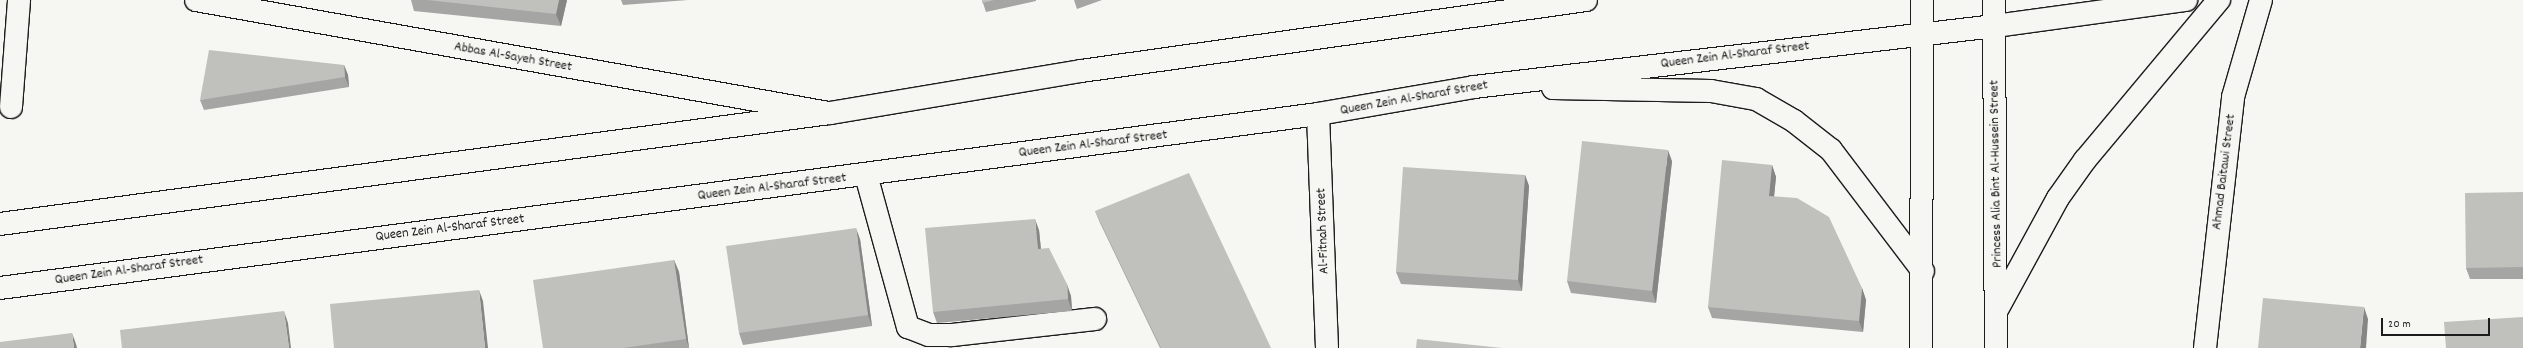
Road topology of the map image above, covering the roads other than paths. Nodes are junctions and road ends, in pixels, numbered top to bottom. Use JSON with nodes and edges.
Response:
{"nodes":[{"id":1,"x":20,"y":0,"type":"edge"},
{"id":2,"x":196,"y":0,"type":"edge"},
{"id":3,"x":1582,"y":0,"type":"edge"},
{"id":4,"x":1922,"y":0,"type":"edge"},
{"id":5,"x":1994,"y":0,"type":"edge"},
{"id":6,"x":2186,"y":0,"type":"edge"},
{"id":7,"x":2219,"y":0,"type":"edge"},
{"id":8,"x":2261,"y":0,"type":"edge"},
{"id":9,"x":1995,"y":26,"type":"junction"},
{"id":10,"x":1923,"y":34,"type":"junction"},
{"id":11,"x":1474,"y":87,"type":"junction"},
{"id":12,"x":12,"y":107,"type":"dead end"},
{"id":13,"x":830,"y":113,"type":"junction"},
{"id":14,"x":1318,"y":114,"type":"junction"},
{"id":15,"x":866,"y":175,"type":"junction"},
{"id":16,"x":0,"y":224,"type":"edge"},
{"id":17,"x":1922,"y":271,"type":"junction"},
{"id":18,"x":0,"y":288,"type":"edge"},
{"id":19,"x":1998,"y":308,"type":"junction"},
{"id":20,"x":1095,"y":319,"type":"dead end"},
{"id":21,"x":1327,"y":348,"type":"edge"},
{"id":22,"x":1920,"y":348,"type":"edge"},
{"id":23,"x":1996,"y":348,"type":"edge"},
{"id":24,"x":2205,"y":348,"type":"edge"}],
"edges":[{"from":1,"to":12,"type":"main road"},
{"from":2,"to":13,"type":"main road","name":"Abbas Al-Sayeh Street"},
{"from":3,"to":13,"type":"main road"},
{"from":4,"to":10,"type":"main road"},
{"from":5,"to":9,"type":"main road","name":"Princess Alia Bint Al-Hussein Street"},
{"from":6,"to":9,"type":"main road","name":"Queen Zein Al-Sharaf Street"},
{"from":7,"to":19,"type":"main road"},
{"from":8,"to":24,"type":"main road","name":"Ahmad Baitawi Street"},
{"from":9,"to":10,"type":"main road","name":"Queen Zein Al-Sharaf Street"},
{"from":9,"to":19,"type":"main road","name":"Princess Alia Bint Al-Hussein Street"},
{"from":10,"to":11,"type":"main road","name":"Queen Zein Al-Sharaf Street"},
{"from":10,"to":17,"type":"main road"},
{"from":11,"to":14,"type":"main road","name":"Queen Zein Al-Sharaf Street"},
{"from":11,"to":17,"type":"main road"},
{"from":13,"to":16,"type":"main road"},
{"from":14,"to":15,"type":"main road","name":"Queen Zein Al-Sharaf Street"},
{"from":14,"to":21,"type":"main road","name":"Al-Fitnah Street"},
{"from":15,"to":18,"type":"main road","name":"Queen Zein Al-Sharaf Street"},
{"from":15,"to":20,"type":"main road"},
{"from":17,"to":22,"type":"main road"},
{"from":19,"to":23,"type":"main road","name":"Princess Alia Bint Al-Hussein Street"}]}
